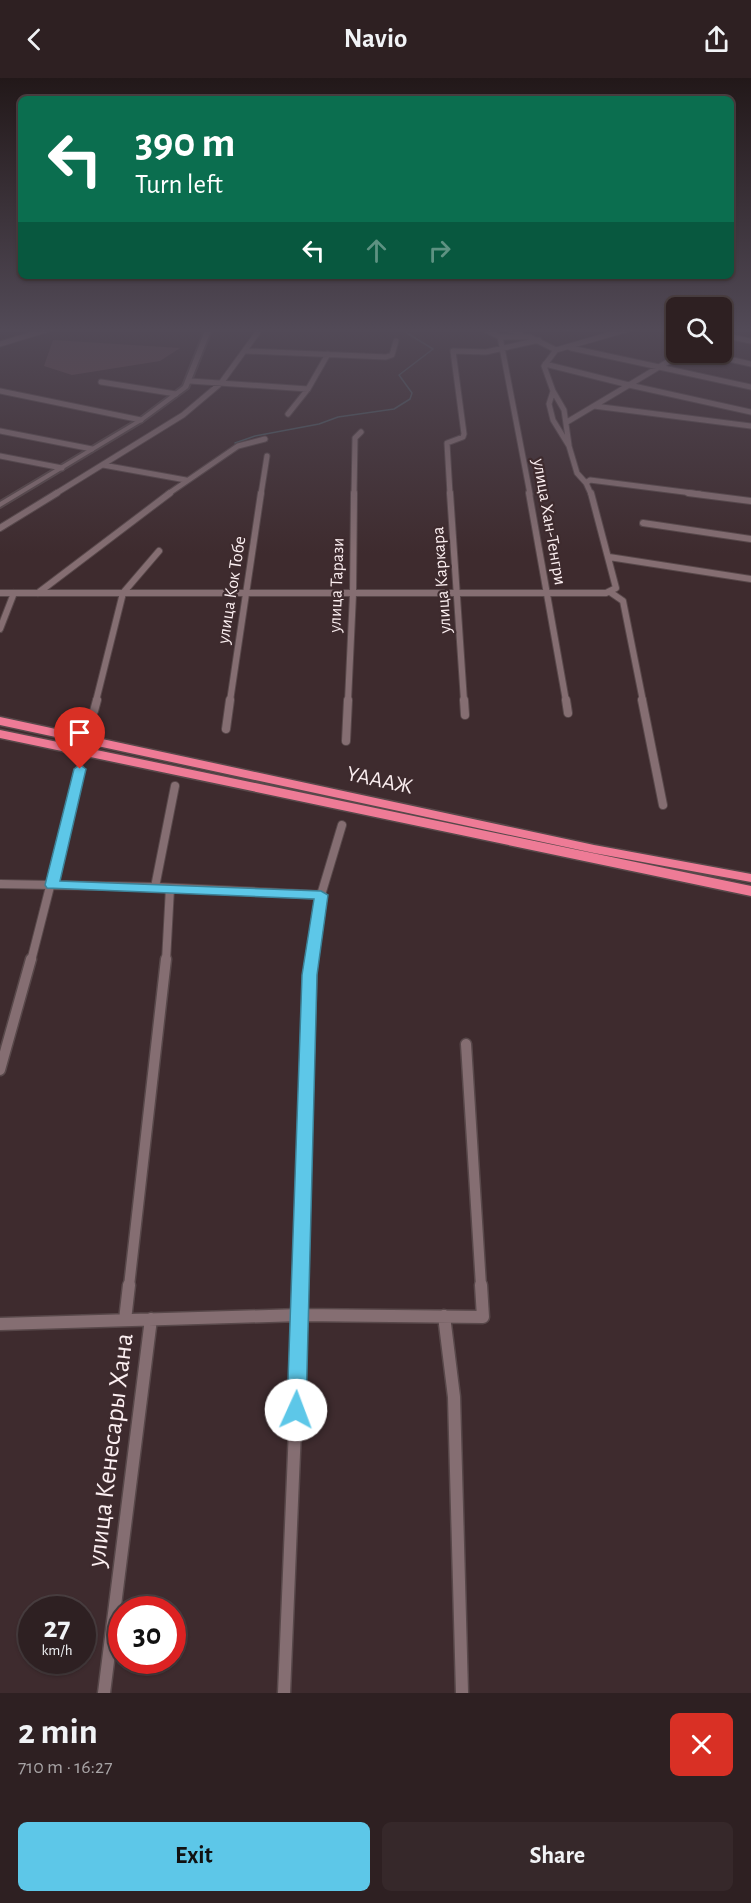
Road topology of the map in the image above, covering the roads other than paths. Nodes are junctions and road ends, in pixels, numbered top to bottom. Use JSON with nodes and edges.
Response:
{"nodes":[{"id":1,"x":63,"y":403,"type":"edge"},
{"id":2,"x":163,"y":403,"type":"edge"},
{"id":3,"x":197,"y":403,"type":"edge"},
{"id":4,"x":297,"y":403,"type":"edge"},
{"id":5,"x":460,"y":403,"type":"edge"},
{"id":6,"x":514,"y":403,"type":"edge"},
{"id":7,"x":549,"y":403,"type":"edge"},
{"id":8,"x":562,"y":403,"type":"edge"},
{"id":9,"x":598,"y":403,"type":"edge"},
{"id":10,"x":712,"y":403,"type":"edge"},
{"id":11,"x":594,"y":406,"type":"junction"},
{"id":12,"x":751,"y":412,"type":"edge"},
{"id":13,"x":288,"y":414,"type":"dead end"},
{"id":14,"x":141,"y":420,"type":"junction"},
{"id":15,"x":567,"y":422,"type":"junction"},
{"id":16,"x":751,"y":426,"type":"edge"},
{"id":17,"x":0,"y":431,"type":"edge"},
{"id":18,"x":360,"y":432,"type":"dead end"},
{"id":19,"x":265,"y":439,"type":"dead end"},
{"id":20,"x":569,"y":446,"type":"junction"},
{"id":21,"x":92,"y":449,"type":"junction"},
{"id":22,"x":0,"y":456,"type":"edge"},
{"id":23,"x":267,"y":456,"type":"dead end"},
{"id":24,"x":103,"y":465,"type":"junction"},
{"id":25,"x":62,"y":468,"type":"junction"},
{"id":26,"x":186,"y":480,"type":"junction"},
{"id":27,"x":586,"y":483,"type":"junction"},
{"id":28,"x":751,"y":501,"type":"edge"},
{"id":29,"x":1,"y":503,"type":"edge"},
{"id":30,"x":643,"y":523,"type":"dead end"},
{"id":31,"x":0,"y":528,"type":"edge"},
{"id":32,"x":751,"y":539,"type":"edge"},
{"id":33,"x":159,"y":550,"type":"dead end"},
{"id":34,"x":609,"y":556,"type":"junction"},
{"id":35,"x":751,"y":579,"type":"edge"},
{"id":36,"x":610,"y":592,"type":"junction"},
{"id":37,"x":0,"y":593,"type":"edge"},
{"id":38,"x":14,"y":593,"type":"junction"},
{"id":39,"x":38,"y":593,"type":"junction"},
{"id":40,"x":123,"y":593,"type":"junction"},
{"id":41,"x":247,"y":593,"type":"junction"},
{"id":42,"x":353,"y":594,"type":"junction"},
{"id":43,"x":459,"y":594,"type":"junction"},
{"id":44,"x":547,"y":594,"type":"junction"},
{"id":45,"x":0,"y":629,"type":"edge"},
{"id":46,"x":94,"y":711,"type":"dead end"},
{"id":47,"x":568,"y":713,"type":"dead end"},
{"id":48,"x":465,"y":716,"type":"dead end"},
{"id":49,"x":0,"y":721,"type":"edge"},
{"id":50,"x":226,"y":729,"type":"dead end"},
{"id":51,"x":0,"y":734,"type":"edge"},
{"id":52,"x":346,"y":741,"type":"dead end"},
{"id":53,"x":80,"y":769,"type":"dead end"},
{"id":54,"x":175,"y":786,"type":"dead end"},
{"id":55,"x":663,"y":805,"type":"dead end"},
{"id":56,"x":342,"y":825,"type":"dead end"},
{"id":57,"x":751,"y":878,"type":"edge"},
{"id":58,"x":0,"y":884,"type":"edge"},
{"id":59,"x":52,"y":885,"type":"junction"},
{"id":60,"x":156,"y":887,"type":"junction"},
{"id":61,"x":170,"y":888,"type":"junction"},
{"id":62,"x":751,"y":891,"type":"edge"},
{"id":63,"x":321,"y":895,"type":"junction"},
{"id":64,"x":466,"y":1044,"type":"dead end"},
{"id":65,"x":0,"y":1071,"type":"edge"},
{"id":66,"x":300,"y":1315,"type":"junction"},
{"id":67,"x":444,"y":1316,"type":"junction"},
{"id":68,"x":151,"y":1319,"type":"junction"},
{"id":69,"x":125,"y":1320,"type":"junction"},
{"id":70,"x":0,"y":1323,"type":"edge"},
{"id":71,"x":104,"y":1693,"type":"edge"},
{"id":72,"x":284,"y":1693,"type":"edge"},
{"id":73,"x":462,"y":1693,"type":"edge"}],
"edges":[{"from":1,"to":14,"type":"street"},
{"from":2,"to":14,"type":"street"},
{"from":3,"to":24,"type":"street"},
{"from":4,"to":13,"type":"street"},
{"from":5,"to":43,"type":"street","name":"улица Каркара"},
{"from":6,"to":44,"type":"street","name":"улица Хан-Тенгри"},
{"from":7,"to":20,"type":"street"},
{"from":8,"to":15,"type":"street"},
{"from":9,"to":11,"type":"street"},
{"from":10,"to":12,"type":"street"},
{"from":11,"to":15,"type":"street"},
{"from":11,"to":16,"type":"street"},
{"from":14,"to":21,"type":"street"},
{"from":15,"to":20,"type":"street"},
{"from":17,"to":21,"type":"street"},
{"from":18,"to":42,"type":"street","name":"улица Тарази"},
{"from":19,"to":26,"type":"street"},
{"from":20,"to":27,"type":"street"},
{"from":21,"to":25,"type":"street"},
{"from":22,"to":25,"type":"street"},
{"from":23,"to":41,"type":"street","name":"улица Кок Тобе"},
{"from":24,"to":26,"type":"street"},
{"from":24,"to":31,"type":"street"},
{"from":25,"to":29,"type":"street"},
{"from":26,"to":39,"type":"street"},
{"from":27,"to":28,"type":"street"},
{"from":27,"to":34,"type":"street"},
{"from":30,"to":32,"type":"street"},
{"from":33,"to":40,"type":"street"},
{"from":34,"to":35,"type":"street"},
{"from":34,"to":36,"type":"street"},
{"from":36,"to":44,"type":"street"},
{"from":36,"to":55,"type":"street"},
{"from":37,"to":38,"type":"street"},
{"from":38,"to":39,"type":"street"},
{"from":38,"to":45,"type":"street"},
{"from":39,"to":40,"type":"street"},
{"from":40,"to":41,"type":"street"},
{"from":40,"to":46,"type":"street"},
{"from":41,"to":42,"type":"street"},
{"from":41,"to":50,"type":"street","name":"улица Кок Тобе"},
{"from":42,"to":43,"type":"street"},
{"from":42,"to":52,"type":"street","name":"улица Тарази"},
{"from":43,"to":44,"type":"street"},
{"from":43,"to":48,"type":"street","name":"улица Каркара"},
{"from":44,"to":47,"type":"street","name":"улица Хан-Тенгри"},
{"from":49,"to":57,"type":"highway","name":"ҮАААЖ"},
{"from":51,"to":62,"type":"highway","name":"ҮАААЖ"},
{"from":53,"to":59,"type":"street"},
{"from":54,"to":60,"type":"street"},
{"from":56,"to":63,"type":"street"},
{"from":58,"to":59,"type":"street"},
{"from":59,"to":60,"type":"street"},
{"from":59,"to":65,"type":"street"},
{"from":60,"to":61,"type":"street"},
{"from":61,"to":63,"type":"street"},
{"from":61,"to":69,"type":"street"},
{"from":63,"to":66,"type":"street"},
{"from":64,"to":67,"type":"street"},
{"from":66,"to":67,"type":"street"},
{"from":66,"to":68,"type":"street"},
{"from":66,"to":72,"type":"street"},
{"from":67,"to":73,"type":"street"},
{"from":68,"to":69,"type":"street"},
{"from":68,"to":71,"type":"street","name":"улица Кенесары Хана"},
{"from":69,"to":70,"type":"street"}]}
